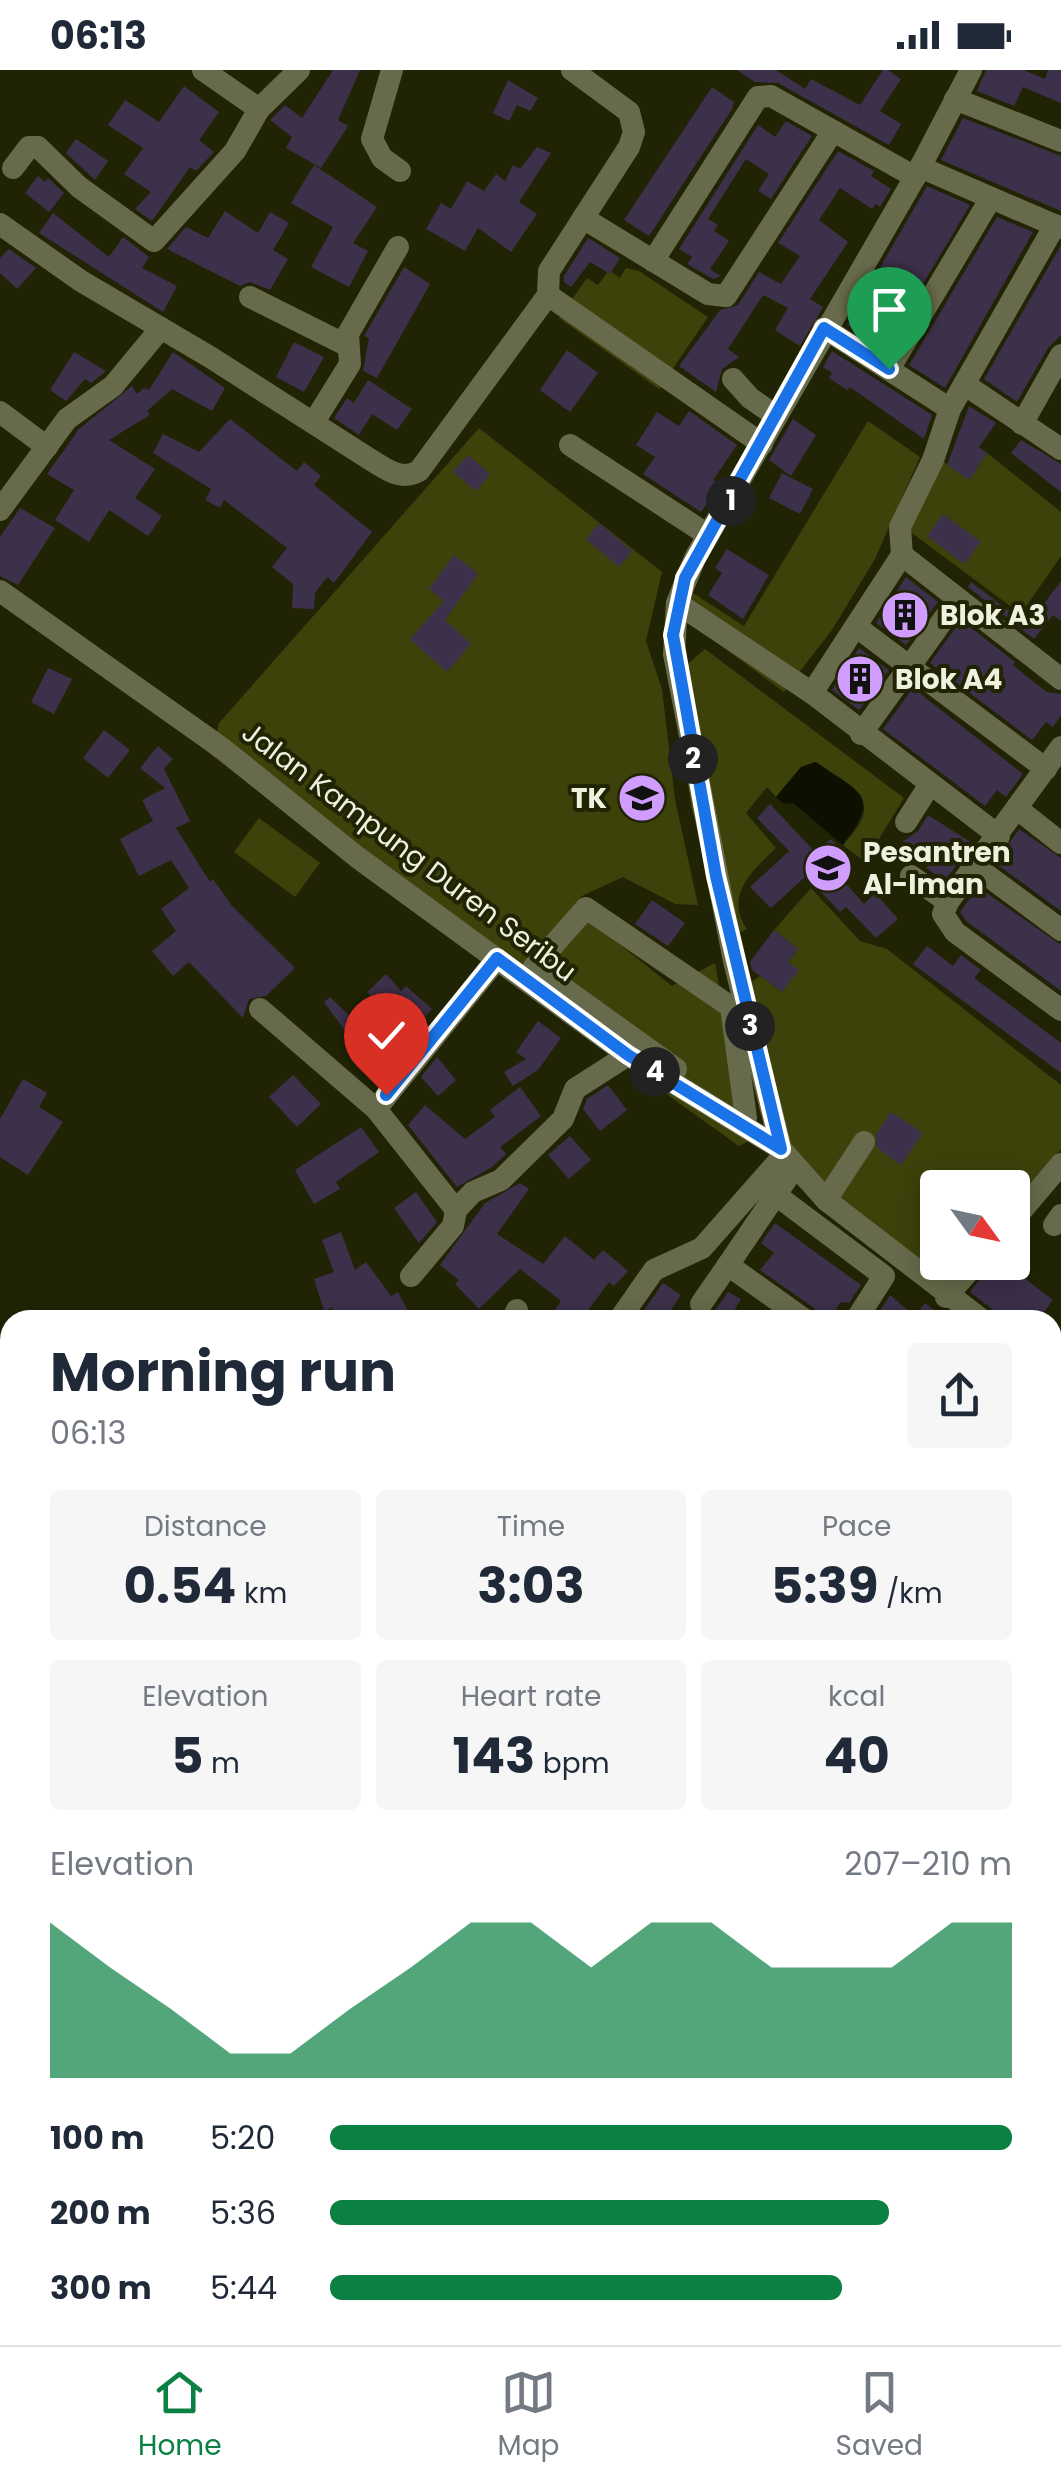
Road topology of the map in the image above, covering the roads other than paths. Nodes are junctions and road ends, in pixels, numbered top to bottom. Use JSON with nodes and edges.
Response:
{"nodes":[{"id":1,"x":203,"y":70,"type":"edge"},
{"id":2,"x":299,"y":70,"type":"edge"},
{"id":3,"x":392,"y":70,"type":"edge"},
{"id":4,"x":572,"y":70,"type":"edge"},
{"id":5,"x":967,"y":72,"type":"edge"},
{"id":6,"x":955,"y":99,"type":"junction"},
{"id":7,"x":259,"y":109,"type":"junction"},
{"id":8,"x":833,"y":131,"type":"junction"},
{"id":9,"x":1061,"y":141,"type":"edge"},
{"id":10,"x":13,"y":168,"type":"dead end"},
{"id":11,"x":400,"y":170,"type":"dead end"},
{"id":12,"x":917,"y":172,"type":"junction"},
{"id":13,"x":990,"y":198,"type":"junction"},
{"id":14,"x":583,"y":218,"type":"junction"},
{"id":15,"x":0,"y":224,"type":"edge"},
{"id":16,"x":1058,"y":226,"type":"edge"},
{"id":17,"x":398,"y":248,"type":"dead end"},
{"id":18,"x":653,"y":261,"type":"junction"},
{"id":19,"x":548,"y":295,"type":"junction"},
{"id":20,"x":250,"y":298,"type":"dead end"},
{"id":21,"x":161,"y":328,"type":"junction"},
{"id":22,"x":824,"y":328,"type":"junction"},
{"id":23,"x":346,"y":345,"type":"junction"},
{"id":24,"x":1061,"y":355,"type":"edge"},
{"id":25,"x":889,"y":369,"type":"junction"},
{"id":26,"x":734,"y":379,"type":"dead end"},
{"id":27,"x":964,"y":384,"type":"junction"},
{"id":28,"x":950,"y":410,"type":"junction"},
{"id":29,"x":0,"y":412,"type":"edge"},
{"id":30,"x":776,"y":416,"type":"junction"},
{"id":31,"x":314,"y":422,"type":"junction"},
{"id":32,"x":1022,"y":424,"type":"junction"},
{"id":33,"x":762,"y":444,"type":"junction"},
{"id":34,"x":570,"y":445,"type":"dead end"},
{"id":35,"x":47,"y":447,"type":"junction"},
{"id":36,"x":1061,"y":449,"type":"edge"},
{"id":37,"x":0,"y":510,"type":"edge"},
{"id":38,"x":708,"y":535,"type":"junction"},
{"id":39,"x":902,"y":555,"type":"junction"},
{"id":40,"x":0,"y":592,"type":"edge"},
{"id":41,"x":956,"y":602,"type":"junction"},
{"id":42,"x":677,"y":604,"type":"junction"},
{"id":43,"x":858,"y":628,"type":"junction"},
{"id":44,"x":910,"y":664,"type":"junction"},
{"id":45,"x":1061,"y":680,"type":"edge"},
{"id":46,"x":812,"y":693,"type":"junction"},
{"id":47,"x":861,"y":734,"type":"junction"},
{"id":48,"x":1056,"y":755,"type":"edge"},
{"id":49,"x":929,"y":786,"type":"junction"},
{"id":50,"x":1019,"y":810,"type":"junction"},
{"id":51,"x":906,"y":822,"type":"dead end"},
{"id":52,"x":999,"y":836,"type":"junction"},
{"id":53,"x":1061,"y":843,"type":"edge"},
{"id":54,"x":976,"y":867,"type":"junction"},
{"id":55,"x":911,"y":876,"type":"dead end"},
{"id":56,"x":948,"y":902,"type":"junction"},
{"id":57,"x":1061,"y":930,"type":"edge"},
{"id":58,"x":497,"y":958,"type":"junction"},
{"id":59,"x":260,"y":1008,"type":"dead end"},
{"id":60,"x":1061,"y":1010,"type":"edge"},
{"id":61,"x":628,"y":1055,"type":"junction"},
{"id":62,"x":376,"y":1110,"type":"junction"},
{"id":63,"x":746,"y":1118,"type":"junction"},
{"id":64,"x":864,"y":1142,"type":"dead end"},
{"id":65,"x":783,"y":1152,"type":"junction"},
{"id":66,"x":1061,"y":1164,"type":"edge"},
{"id":67,"x":776,"y":1195,"type":"junction"},
{"id":68,"x":826,"y":1200,"type":"junction"},
{"id":69,"x":1030,"y":1201,"type":"edge"},
{"id":70,"x":456,"y":1210,"type":"junction"},
{"id":71,"x":728,"y":1265,"type":"junction"},
{"id":72,"x":410,"y":1276,"type":"dead end"},
{"id":73,"x":961,"y":1280,"type":"edge"},
{"id":74,"x":946,"y":1297,"type":"junction"},
{"id":75,"x":701,"y":1304,"type":"dead end"},
{"id":76,"x":626,"y":1310,"type":"edge"},
{"id":77,"x":791,"y":1310,"type":"edge"},
{"id":78,"x":862,"y":1310,"type":"edge"},
{"id":79,"x":966,"y":1310,"type":"edge"}],
"edges":[{"from":1,"to":7,"type":"street"},
{"from":2,"to":7,"type":"street"},
{"from":3,"to":11,"type":"street"},
{"from":4,"to":14,"type":"street"},
{"from":5,"to":6,"type":"street"},
{"from":6,"to":9,"type":"street"},
{"from":6,"to":12,"type":"street"},
{"from":7,"to":10,"type":"street"},
{"from":8,"to":12,"type":"street"},
{"from":8,"to":18,"type":"street"},
{"from":8,"to":18,"type":"street"},
{"from":12,"to":13,"type":"street"},
{"from":12,"to":22,"type":"street"},
{"from":13,"to":16,"type":"street"},
{"from":13,"to":25,"type":"street"},
{"from":14,"to":18,"type":"street"},
{"from":14,"to":19,"type":"street"},
{"from":15,"to":21,"type":"street"},
{"from":16,"to":27,"type":"street"},
{"from":17,"to":23,"type":"street"},
{"from":19,"to":31,"type":"street"},
{"from":19,"to":33,"type":"street"},
{"from":20,"to":23,"type":"street"},
{"from":21,"to":31,"type":"street"},
{"from":21,"to":35,"type":"street"},
{"from":22,"to":25,"type":"street"},
{"from":22,"to":30,"type":"street"},
{"from":23,"to":31,"type":"street"},
{"from":24,"to":32,"type":"street"},
{"from":25,"to":28,"type":"street"},
{"from":26,"to":30,"type":"street"},
{"from":27,"to":28,"type":"street"},
{"from":27,"to":32,"type":"street"},
{"from":28,"to":39,"type":"street"},
{"from":29,"to":35,"type":"street"},
{"from":30,"to":33,"type":"street"},
{"from":32,"to":36,"type":"street"},
{"from":33,"to":38,"type":"street"},
{"from":34,"to":38,"type":"street"},
{"from":35,"to":37,"type":"street"},
{"from":38,"to":42,"type":"street"},
{"from":39,"to":41,"type":"street"},
{"from":39,"to":43,"type":"street"},
{"from":40,"to":58,"type":"street","name":"Jalan Kampung Duren Seribu"},
{"from":41,"to":44,"type":"street"},
{"from":41,"to":45,"type":"street"},
{"from":42,"to":46,"type":"street"},
{"from":42,"to":65,"type":"street"},
{"from":43,"to":44,"type":"street"},
{"from":43,"to":46,"type":"street"},
{"from":44,"to":47,"type":"street"},
{"from":44,"to":48,"type":"street"},
{"from":46,"to":47,"type":"street"},
{"from":47,"to":49,"type":"street"},
{"from":48,"to":50,"type":"street"},
{"from":49,"to":51,"type":"street"},
{"from":49,"to":52,"type":"street"},
{"from":50,"to":52,"type":"street"},
{"from":50,"to":53,"type":"street"},
{"from":52,"to":54,"type":"street"},
{"from":54,"to":56,"type":"street"},
{"from":54,"to":57,"type":"street"},
{"from":55,"to":56,"type":"street"},
{"from":56,"to":60,"type":"street"},
{"from":58,"to":61,"type":"street","name":"Jalan Kampung Duren Seribu"},
{"from":58,"to":62,"type":"street"},
{"from":59,"to":62,"type":"street"},
{"from":61,"to":65,"type":"street","name":"Jalan Kampung Duren Seribu"},
{"from":61,"to":70,"type":"street"},
{"from":62,"to":70,"type":"street"},
{"from":63,"to":63,"type":"street"},
{"from":63,"to":65,"type":"street"},
{"from":64,"to":68,"type":"street"},
{"from":65,"to":67,"type":"street"},
{"from":65,"to":68,"type":"street","name":"Jalan Kampung Duren Seribu"},
{"from":65,"to":76,"type":"street"},
{"from":66,"to":69,"type":"street"},
{"from":67,"to":71,"type":"street"},
{"from":67,"to":78,"type":"street"},
{"from":68,"to":74,"type":"street","name":"Jalan Kampung Duren Seribu"},
{"from":70,"to":72,"type":"street"},
{"from":71,"to":75,"type":"street"},
{"from":71,"to":77,"type":"street"},
{"from":73,"to":74,"type":"street"},
{"from":74,"to":79,"type":"street","name":"Jalan Kampung Duren Seribu"}]}
